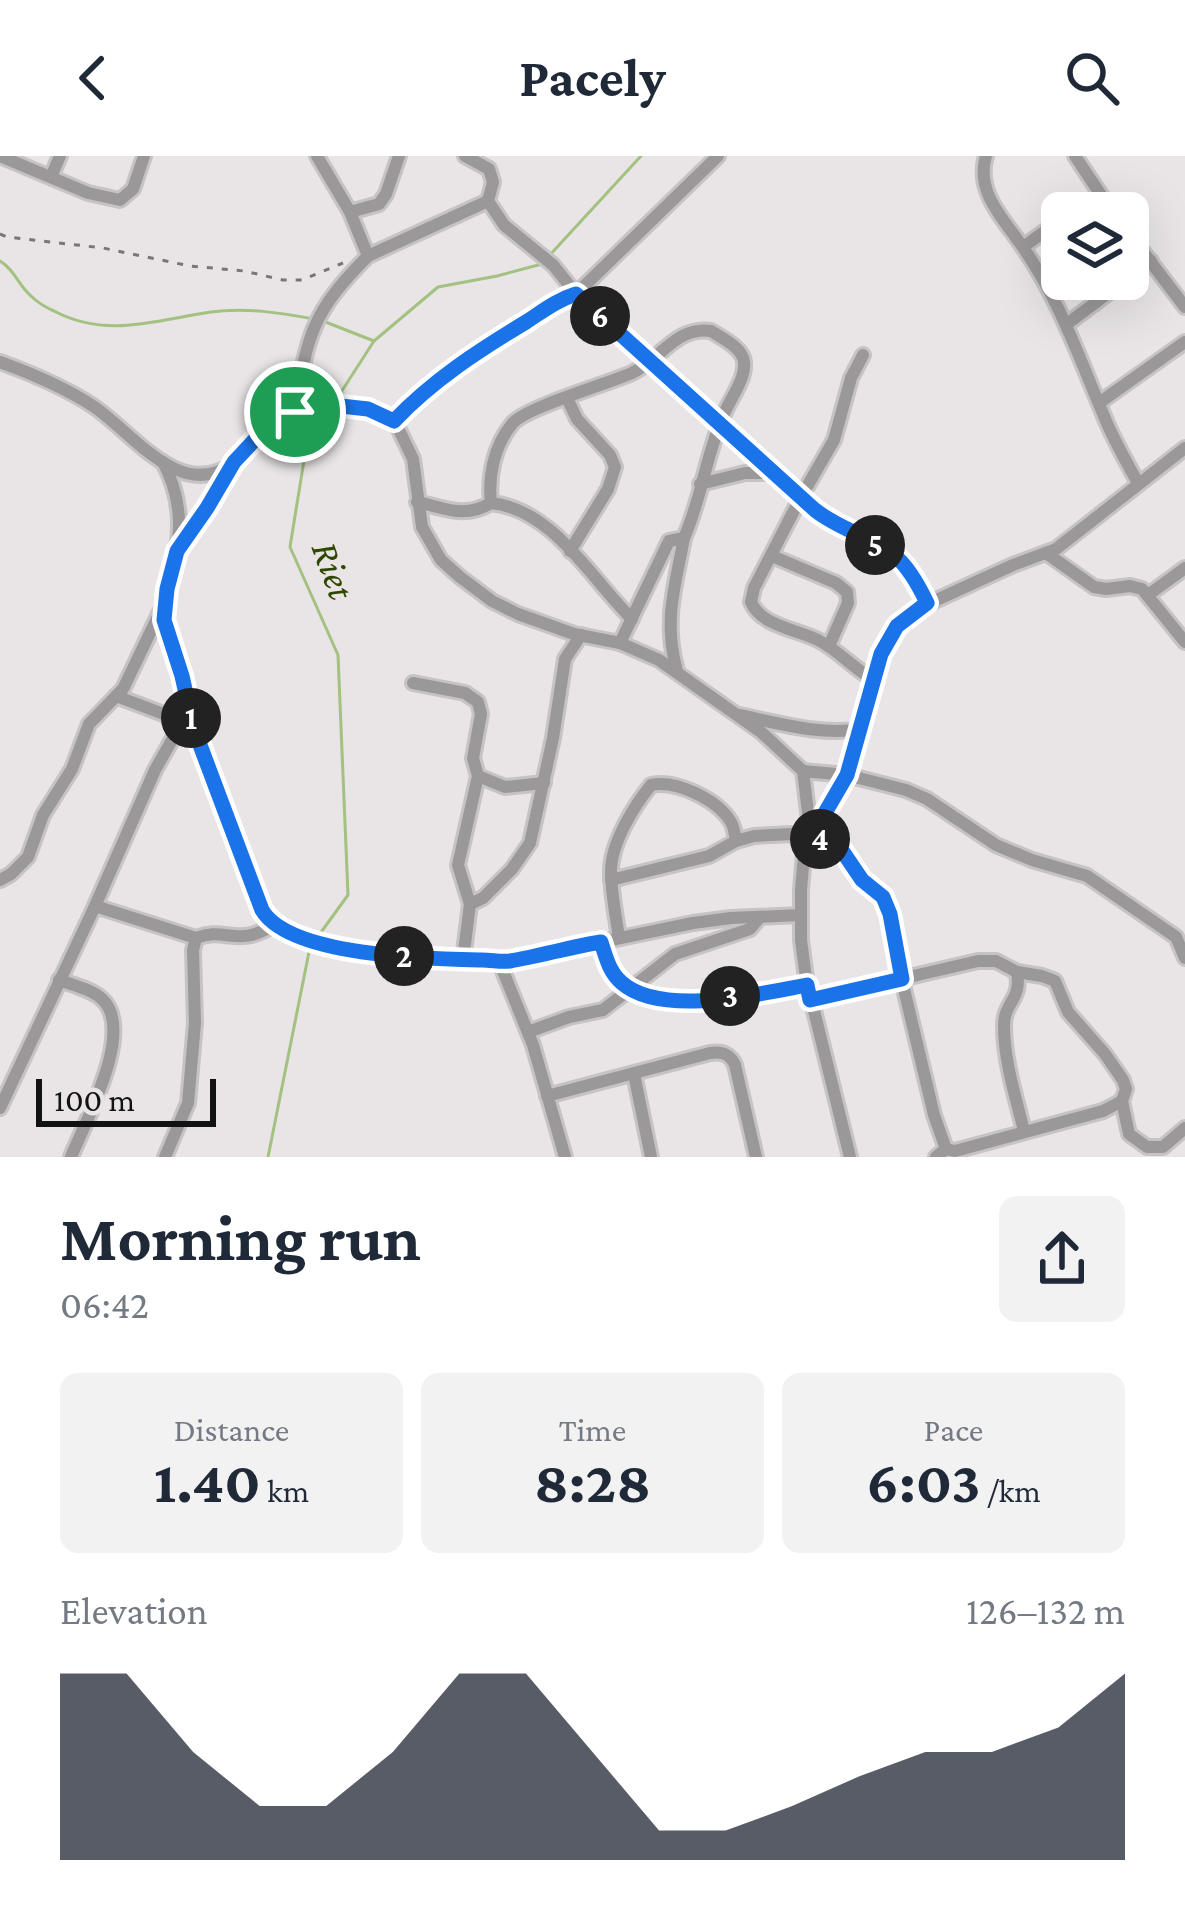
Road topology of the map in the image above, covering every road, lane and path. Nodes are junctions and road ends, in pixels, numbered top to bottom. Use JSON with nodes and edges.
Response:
{"nodes":[{"id":1,"x":0,"y":156,"type":"edge"},
{"id":2,"x":60,"y":156,"type":"edge"},
{"id":3,"x":144,"y":156,"type":"edge"},
{"id":4,"x":316,"y":156,"type":"edge"},
{"id":5,"x":399,"y":156,"type":"edge"},
{"id":6,"x":466,"y":156,"type":"edge"},
{"id":7,"x":718,"y":156,"type":"edge"},
{"id":8,"x":986,"y":156,"type":"edge"},
{"id":9,"x":1075,"y":156,"type":"edge"},
{"id":10,"x":51,"y":177,"type":"junction"},
{"id":11,"x":1099,"y":192,"type":"edge"},
{"id":12,"x":488,"y":201,"type":"junction"},
{"id":13,"x":350,"y":212,"type":"junction"},
{"id":14,"x":0,"y":234,"type":"edge"},
{"id":15,"x":1041,"y":234,"type":"edge"},
{"id":16,"x":1023,"y":247,"type":"junction"},
{"id":17,"x":368,"y":256,"type":"junction"},
{"id":18,"x":1149,"y":259,"type":"edge"},
{"id":19,"x":1151,"y":262,"type":"junction"},
{"id":20,"x":576,"y":294,"type":"junction"},
{"id":21,"x":1185,"y":307,"type":"edge"},
{"id":22,"x":1066,"y":324,"type":"junction"},
{"id":23,"x":1185,"y":342,"type":"edge"},
{"id":24,"x":863,"y":355,"type":"dead end"},
{"id":25,"x":652,"y":361,"type":"junction"},
{"id":26,"x":0,"y":362,"type":"edge"},
{"id":27,"x":567,"y":398,"type":"junction"},
{"id":28,"x":1099,"y":403,"type":"junction"},
{"id":29,"x":295,"y":412,"type":"junction"},
{"id":30,"x":394,"y":421,"type":"junction"},
{"id":31,"x":720,"y":423,"type":"junction"},
{"id":32,"x":1185,"y":448,"type":"edge"},
{"id":33,"x":234,"y":462,"type":"junction"},
{"id":34,"x":163,"y":463,"type":"junction"},
{"id":35,"x":775,"y":473,"type":"junction"},
{"id":36,"x":1138,"y":483,"type":"junction"},
{"id":37,"x":700,"y":484,"type":"junction"},
{"id":38,"x":801,"y":497,"type":"junction"},
{"id":39,"x":417,"y":502,"type":"junction"},
{"id":40,"x":491,"y":503,"type":"junction"},
{"id":41,"x":685,"y":538,"type":"junction"},
{"id":42,"x":177,"y":551,"type":"junction"},
{"id":43,"x":571,"y":551,"type":"junction"},
{"id":44,"x":1046,"y":553,"type":"junction"},
{"id":45,"x":772,"y":556,"type":"junction"},
{"id":46,"x":1185,"y":568,"type":"edge"},
{"id":47,"x":1148,"y":596,"type":"junction"},
{"id":48,"x":927,"y":603,"type":"junction"},
{"id":49,"x":164,"y":606,"type":"junction"},
{"id":50,"x":632,"y":619,"type":"junction"},
{"id":51,"x":581,"y":635,"type":"junction"},
{"id":52,"x":1185,"y":642,"type":"edge"},
{"id":53,"x":620,"y":643,"type":"junction"},
{"id":54,"x":829,"y":646,"type":"junction"},
{"id":55,"x":677,"y":672,"type":"junction"},
{"id":56,"x":874,"y":680,"type":"junction"},
{"id":57,"x":413,"y":683,"type":"dead end"},
{"id":58,"x":116,"y":696,"type":"junction"},
{"id":59,"x":732,"y":714,"type":"junction"},
{"id":60,"x":185,"y":716,"type":"junction"},
{"id":61,"x":861,"y":729,"type":"junction"},
{"id":62,"x":803,"y":771,"type":"junction"},
{"id":63,"x":847,"y":775,"type":"junction"},
{"id":64,"x":478,"y":776,"type":"junction"},
{"id":65,"x":544,"y":783,"type":"junction"},
{"id":66,"x":811,"y":837,"type":"junction"},
{"id":67,"x":736,"y":841,"type":"junction"},
{"id":68,"x":0,"y":880,"type":"edge"},
{"id":69,"x":611,"y":880,"type":"junction"},
{"id":70,"x":470,"y":904,"type":"junction"},
{"id":71,"x":95,"y":906,"type":"junction"},
{"id":72,"x":800,"y":916,"type":"junction"},
{"id":73,"x":760,"y":917,"type":"junction"},
{"id":74,"x":275,"y":924,"type":"junction"},
{"id":75,"x":650,"y":932,"type":"junction"},
{"id":76,"x":196,"y":938,"type":"junction"},
{"id":77,"x":619,"y":938,"type":"junction"},
{"id":78,"x":601,"y":942,"type":"junction"},
{"id":79,"x":326,"y":945,"type":"joint"},
{"id":80,"x":675,"y":954,"type":"junction"},
{"id":81,"x":1185,"y":958,"type":"edge"},
{"id":82,"x":463,"y":960,"type":"junction"},
{"id":83,"x":499,"y":962,"type":"junction"},
{"id":84,"x":1017,"y":972,"type":"junction"},
{"id":85,"x":902,"y":979,"type":"junction"},
{"id":86,"x":59,"y":980,"type":"junction"},
{"id":87,"x":631,"y":989,"type":"junction"},
{"id":88,"x":809,"y":992,"type":"junction"},
{"id":89,"x":528,"y":1032,"type":"junction"},
{"id":90,"x":634,"y":1074,"type":"junction"},
{"id":91,"x":547,"y":1096,"type":"junction"},
{"id":92,"x":1122,"y":1101,"type":"junction"},
{"id":93,"x":0,"y":1108,"type":"edge"},
{"id":94,"x":1185,"y":1128,"type":"edge"},
{"id":95,"x":1024,"y":1132,"type":"junction"},
{"id":96,"x":941,"y":1153,"type":"edge"},
{"id":97,"x":71,"y":1157,"type":"edge"},
{"id":98,"x":165,"y":1157,"type":"edge"},
{"id":99,"x":565,"y":1157,"type":"edge"},
{"id":100,"x":651,"y":1157,"type":"edge"},
{"id":101,"x":756,"y":1157,"type":"edge"},
{"id":102,"x":850,"y":1157,"type":"edge"}],
"edges":[{"from":1,"to":10,"type":"street"},
{"from":2,"to":10,"type":"street"},
{"from":3,"to":10,"type":"street"},
{"from":4,"to":13,"type":"street"},
{"from":5,"to":13,"type":"street"},
{"from":6,"to":12,"type":"street"},
{"from":7,"to":20,"type":"street"},
{"from":8,"to":16,"type":"street"},
{"from":9,"to":11,"type":"street"},
{"from":12,"to":17,"type":"street"},
{"from":12,"to":20,"type":"street"},
{"from":13,"to":17,"type":"street"},
{"from":14,"to":17,"type":"path"},
{"from":15,"to":16,"type":"street"},
{"from":16,"to":22,"type":"street"},
{"from":17,"to":29,"type":"street"},
{"from":18,"to":19,"type":"street"},
{"from":19,"to":21,"type":"street"},
{"from":19,"to":22,"type":"street"},
{"from":20,"to":25,"type":"street"},
{"from":20,"to":30,"type":"street"},
{"from":22,"to":28,"type":"street"},
{"from":23,"to":28,"type":"street"},
{"from":24,"to":38,"type":"street"},
{"from":25,"to":27,"type":"street"},
{"from":25,"to":31,"type":"street"},
{"from":25,"to":31,"type":"street"},
{"from":26,"to":34,"type":"street"},
{"from":27,"to":40,"type":"street"},
{"from":27,"to":43,"type":"street"},
{"from":28,"to":36,"type":"street"},
{"from":29,"to":30,"type":"street"},
{"from":29,"to":33,"type":"street"},
{"from":30,"to":39,"type":"street"},
{"from":31,"to":35,"type":"street"},
{"from":31,"to":37,"type":"street"},
{"from":32,"to":36,"type":"street"},
{"from":33,"to":34,"type":"street"},
{"from":33,"to":42,"type":"street"},
{"from":34,"to":42,"type":"street"},
{"from":35,"to":37,"type":"street"},
{"from":35,"to":38,"type":"street"},
{"from":36,"to":44,"type":"street"},
{"from":37,"to":41,"type":"street"},
{"from":38,"to":45,"type":"street"},
{"from":38,"to":48,"type":"street"},
{"from":39,"to":40,"type":"street"},
{"from":39,"to":51,"type":"street"},
{"from":40,"to":43,"type":"street"},
{"from":41,"to":50,"type":"street"},
{"from":41,"to":55,"type":"street"},
{"from":42,"to":49,"type":"street"},
{"from":43,"to":50,"type":"street"},
{"from":44,"to":47,"type":"street"},
{"from":44,"to":48,"type":"street"},
{"from":45,"to":54,"type":"street"},
{"from":45,"to":54,"type":"street"},
{"from":46,"to":47,"type":"street"},
{"from":47,"to":52,"type":"street"},
{"from":48,"to":56,"type":"street"},
{"from":49,"to":58,"type":"street"},
{"from":49,"to":60,"type":"street"},
{"from":50,"to":53,"type":"street"},
{"from":51,"to":53,"type":"street"},
{"from":51,"to":65,"type":"street"},
{"from":53,"to":55,"type":"street"},
{"from":54,"to":56,"type":"street"},
{"from":55,"to":59,"type":"street"},
{"from":56,"to":61,"type":"street"},
{"from":57,"to":64,"type":"street"},
{"from":58,"to":60,"type":"street"},
{"from":58,"to":68,"type":"street"},
{"from":59,"to":61,"type":"street"},
{"from":59,"to":62,"type":"street"},
{"from":60,"to":71,"type":"street"},
{"from":60,"to":74,"type":"street"},
{"from":61,"to":63,"type":"street"},
{"from":62,"to":63,"type":"street"},
{"from":62,"to":66,"type":"street"},
{"from":63,"to":66,"type":"street"},
{"from":63,"to":81,"type":"street"},
{"from":64,"to":65,"type":"street"},
{"from":64,"to":70,"type":"street"},
{"from":65,"to":70,"type":"street"},
{"from":66,"to":67,"type":"street"},
{"from":66,"to":72,"type":"street"},
{"from":66,"to":85,"type":"street"},
{"from":67,"to":69,"type":"street"},
{"from":67,"to":69,"type":"street"},
{"from":69,"to":77,"type":"street"},
{"from":70,"to":82,"type":"street"},
{"from":71,"to":76,"type":"street"},
{"from":71,"to":86,"type":"street"},
{"from":72,"to":73,"type":"street"},
{"from":72,"to":88,"type":"street"},
{"from":73,"to":75,"type":"street"},
{"from":73,"to":80,"type":"street"},
{"from":74,"to":76,"type":"street"},
{"from":74,"to":79,"type":"street"},
{"from":75,"to":77,"type":"street"},
{"from":75,"to":80,"type":"street"},
{"from":76,"to":98,"type":"street"},
{"from":77,"to":78,"type":"street"},
{"from":78,"to":83,"type":"street"},
{"from":78,"to":87,"type":"street"},
{"from":79,"to":82,"type":"path"},
{"from":80,"to":87,"type":"street"},
{"from":82,"to":83,"type":"street"},
{"from":83,"to":89,"type":"street"},
{"from":84,"to":85,"type":"street"},
{"from":84,"to":92,"type":"street"},
{"from":84,"to":95,"type":"street"},
{"from":85,"to":88,"type":"street"},
{"from":85,"to":96,"type":"street"},
{"from":86,"to":93,"type":"street"},
{"from":86,"to":97,"type":"street"},
{"from":87,"to":88,"type":"street"},
{"from":87,"to":89,"type":"street"},
{"from":88,"to":102,"type":"street"},
{"from":89,"to":91,"type":"street"},
{"from":90,"to":91,"type":"street"},
{"from":90,"to":100,"type":"street"},
{"from":90,"to":101,"type":"street"},
{"from":91,"to":99,"type":"street"},
{"from":92,"to":94,"type":"street"},
{"from":92,"to":95,"type":"street"},
{"from":95,"to":96,"type":"street"}]}
